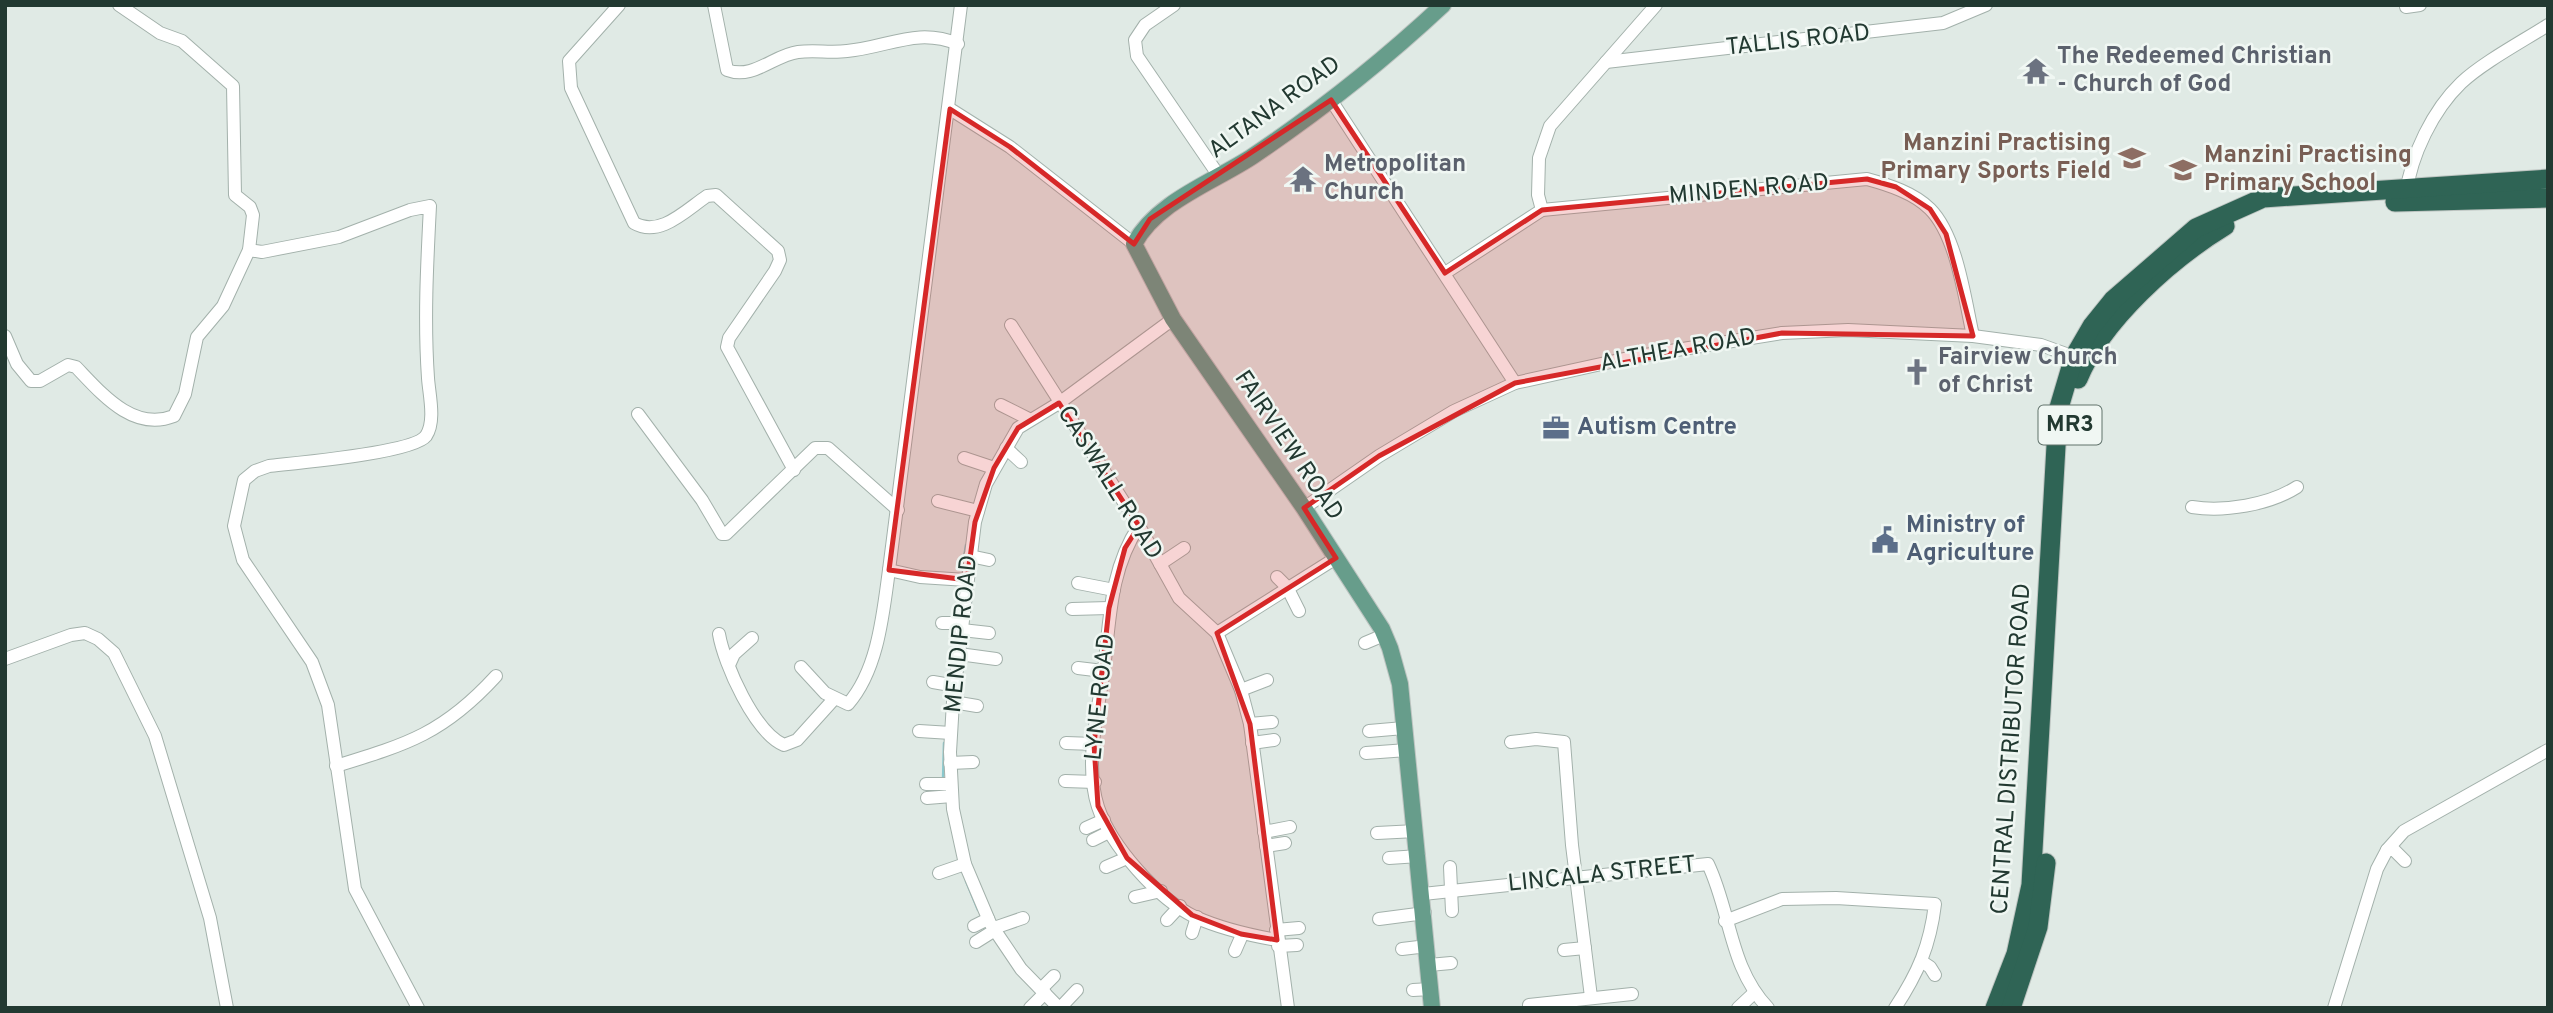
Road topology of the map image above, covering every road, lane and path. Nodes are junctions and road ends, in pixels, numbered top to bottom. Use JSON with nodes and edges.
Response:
{"nodes":[{"id":1,"x":119,"y":5,"type":"edge"},
{"id":2,"x":619,"y":5,"type":"edge"},
{"id":3,"x":714,"y":5,"type":"edge"},
{"id":4,"x":961,"y":5,"type":"edge"},
{"id":5,"x":1174,"y":5,"type":"edge"},
{"id":6,"x":1443,"y":5,"type":"edge"},
{"id":7,"x":1656,"y":5,"type":"edge"},
{"id":8,"x":1986,"y":5,"type":"edge"},
{"id":9,"x":2420,"y":5,"type":"edge"},
{"id":10,"x":2406,"y":7,"type":"edge"},
{"id":11,"x":2548,"y":25,"type":"edge"},
{"id":12,"x":958,"y":44,"type":"junction"},
{"id":13,"x":1606,"y":62,"type":"junction"},
{"id":14,"x":1331,"y":100,"type":"junction"},
{"id":15,"x":950,"y":109,"type":"junction"},
{"id":16,"x":1219,"y":176,"type":"junction"},
{"id":17,"x":2548,"y":179,"type":"edge"},
{"id":18,"x":2406,"y":195,"type":"junction"},
{"id":19,"x":2545,"y":200,"type":"edge"},
{"id":20,"x":1542,"y":210,"type":"junction"},
{"id":21,"x":1134,"y":244,"type":"junction"},
{"id":22,"x":249,"y":250,"type":"junction"},
{"id":23,"x":1445,"y":273,"type":"junction"},
{"id":24,"x":1173,"y":319,"type":"junction"},
{"id":25,"x":1011,"y":325,"type":"dead end"},
{"id":26,"x":1973,"y":336,"type":"junction"},
{"id":27,"x":5,"y":337,"type":"edge"},
{"id":28,"x":2080,"y":359,"type":"junction"},
{"id":29,"x":1515,"y":383,"type":"junction"},
{"id":30,"x":1059,"y":403,"type":"junction"},
{"id":31,"x":1001,"y":405,"type":"dead end"},
{"id":32,"x":638,"y":414,"type":"dead end"},
{"id":33,"x":1029,"y":419,"type":"junction"},
{"id":34,"x":1006,"y":448,"type":"junction"},
{"id":35,"x":964,"y":458,"type":"dead end"},
{"id":36,"x":1021,"y":462,"type":"dead end"},
{"id":37,"x":994,"y":468,"type":"junction"},
{"id":38,"x":794,"y":470,"type":"junction"},
{"id":39,"x":2297,"y":487,"type":"dead end"},
{"id":40,"x":938,"y":501,"type":"dead end"},
{"id":41,"x":2192,"y":506,"type":"dead end"},
{"id":42,"x":1304,"y":508,"type":"junction"},
{"id":43,"x":898,"y":510,"type":"junction"},
{"id":44,"x":978,"y":511,"type":"junction"},
{"id":45,"x":1139,"y":526,"type":"junction"},
{"id":46,"x":1184,"y":548,"type":"dead end"},
{"id":47,"x":970,"y":556,"type":"junction"},
{"id":48,"x":1336,"y":558,"type":"junction"},
{"id":49,"x":989,"y":560,"type":"dead end"},
{"id":50,"x":1160,"y":564,"type":"junction"},
{"id":51,"x":889,"y":570,"type":"junction"},
{"id":52,"x":1277,"y":577,"type":"dead end"},
{"id":53,"x":967,"y":580,"type":"junction"},
{"id":54,"x":1078,"y":583,"type":"dead end"},
{"id":55,"x":1287,"y":587,"type":"junction"},
{"id":56,"x":1114,"y":590,"type":"junction"},
{"id":57,"x":1240,"y":601,"type":"dead end"},
{"id":58,"x":1109,"y":608,"type":"junction"},
{"id":59,"x":1072,"y":609,"type":"dead end"},
{"id":60,"x":1252,"y":610,"type":"junction"},
{"id":61,"x":1299,"y":611,"type":"dead end"},
{"id":62,"x":942,"y":623,"type":"dead end"},
{"id":63,"x":962,"y":626,"type":"junction"},
{"id":64,"x":989,"y":633,"type":"dead end"},
{"id":65,"x":1217,"y":633,"type":"junction"},
{"id":66,"x":719,"y":634,"type":"dead end"},
{"id":67,"x":1384,"y":635,"type":"junction"},
{"id":68,"x":752,"y":638,"type":"dead end"},
{"id":69,"x":1364,"y":643,"type":"dead end"},
{"id":70,"x":959,"y":654,"type":"junction"},
{"id":71,"x":5,"y":659,"type":"edge"},
{"id":72,"x":996,"y":659,"type":"dead end"},
{"id":73,"x":729,"y":665,"type":"junction"},
{"id":74,"x":801,"y":667,"type":"dead end"},
{"id":75,"x":1078,"y":668,"type":"dead end"},
{"id":76,"x":1103,"y":671,"type":"junction"},
{"id":77,"x":496,"y":676,"type":"dead end"},
{"id":78,"x":1267,"y":680,"type":"dead end"},
{"id":79,"x":933,"y":682,"type":"dead end"},
{"id":80,"x":956,"y":686,"type":"junction"},
{"id":81,"x":1241,"y":690,"type":"junction"},
{"id":82,"x":834,"y":699,"type":"junction"},
{"id":83,"x":953,"y":702,"type":"junction"},
{"id":84,"x":977,"y":706,"type":"dead end"},
{"id":85,"x":1272,"y":722,"type":"dead end"},
{"id":86,"x":1250,"y":724,"type":"junction"},
{"id":87,"x":1404,"y":728,"type":"junction"},
{"id":88,"x":919,"y":731,"type":"dead end"},
{"id":89,"x":1369,"y":731,"type":"dead end"},
{"id":90,"x":951,"y":733,"type":"junction"},
{"id":91,"x":1274,"y":740,"type":"dead end"},
{"id":92,"x":1511,"y":742,"type":"dead end"},
{"id":93,"x":1066,"y":743,"type":"dead end"},
{"id":94,"x":1252,"y":743,"type":"junction"},
{"id":95,"x":1094,"y":744,"type":"junction"},
{"id":96,"x":1407,"y":750,"type":"junction"},
{"id":97,"x":2548,"y":750,"type":"edge"},
{"id":98,"x":1366,"y":753,"type":"dead end"},
{"id":99,"x":973,"y":762,"type":"dead end"},
{"id":100,"x":950,"y":763,"type":"junction"},
{"id":101,"x":336,"y":766,"type":"junction"},
{"id":102,"x":1065,"y":781,"type":"dead end"},
{"id":103,"x":1095,"y":782,"type":"junction"},
{"id":104,"x":926,"y":784,"type":"dead end"},
{"id":105,"x":952,"y":790,"type":"junction"},
{"id":106,"x":927,"y":798,"type":"dead end"},
{"id":107,"x":1107,"y":826,"type":"junction"},
{"id":108,"x":1290,"y":827,"type":"dead end"},
{"id":109,"x":1416,"y":831,"type":"junction"},
{"id":110,"x":1377,"y":833,"type":"dead end"},
{"id":111,"x":1090,"y":834,"type":"dead end"},
{"id":112,"x":1265,"y":839,"type":"junction"},
{"id":113,"x":1285,"y":843,"type":"dead end"},
{"id":114,"x":2387,"y":850,"type":"junction"},
{"id":115,"x":1419,"y":856,"type":"junction"},
{"id":116,"x":1126,"y":858,"type":"junction"},
{"id":117,"x":1389,"y":858,"type":"dead end"},
{"id":118,"x":2405,"y":862,"type":"dead end"},
{"id":119,"x":965,"y":864,"type":"junction"},
{"id":120,"x":1106,"y":867,"type":"dead end"},
{"id":121,"x":1450,"y":867,"type":"dead end"},
{"id":122,"x":939,"y":873,"type":"dead end"},
{"id":123,"x":1576,"y":878,"type":"junction"},
{"id":124,"x":1451,"y":890,"type":"junction"},
{"id":125,"x":1161,"y":891,"type":"junction"},
{"id":126,"x":1423,"y":894,"type":"junction"},
{"id":127,"x":1135,"y":897,"type":"dead end"},
{"id":128,"x":1180,"y":906,"type":"junction"},
{"id":129,"x":1452,"y":911,"type":"dead end"},
{"id":130,"x":1425,"y":913,"type":"junction"},
{"id":131,"x":1581,"y":913,"type":"junction"},
{"id":132,"x":1567,"y":915,"type":"dead end"},
{"id":133,"x":1197,"y":917,"type":"junction"},
{"id":134,"x":1023,"y":918,"type":"dead end"},
{"id":135,"x":1379,"y":919,"type":"dead end"},
{"id":136,"x":1167,"y":920,"type":"dead end"},
{"id":137,"x":1725,"y":921,"type":"junction"},
{"id":138,"x":974,"y":926,"type":"dead end"},
{"id":139,"x":992,"y":926,"type":"junction"},
{"id":140,"x":1299,"y":928,"type":"dead end"},
{"id":141,"x":1192,"y":933,"type":"dead end"},
{"id":142,"x":1242,"y":934,"type":"junction"},
{"id":143,"x":1277,"y":939,"type":"junction"},
{"id":144,"x":976,"y":942,"type":"dead end"},
{"id":145,"x":1297,"y":945,"type":"dead end"},
{"id":146,"x":1427,"y":946,"type":"junction"},
{"id":147,"x":1585,"y":948,"type":"junction"},
{"id":148,"x":1402,"y":949,"type":"dead end"},
{"id":149,"x":1563,"y":950,"type":"dead end"},
{"id":150,"x":1235,"y":951,"type":"dead end"},
{"id":151,"x":1923,"y":957,"type":"junction"},
{"id":152,"x":1451,"y":963,"type":"dead end"},
{"id":153,"x":1429,"y":965,"type":"junction"},
{"id":154,"x":1936,"y":968,"type":"dead end"},
{"id":155,"x":1054,"y":976,"type":"dead end"},
{"id":156,"x":1431,"y":989,"type":"junction"},
{"id":157,"x":1077,"y":990,"type":"dead end"},
{"id":158,"x":1413,"y":990,"type":"dead end"},
{"id":159,"x":1043,"y":991,"type":"junction"},
{"id":160,"x":1754,"y":993,"type":"junction"},
{"id":161,"x":1632,"y":994,"type":"dead end"},
{"id":162,"x":1599,"y":1000,"type":"edge"},
{"id":163,"x":1578,"y":1003,"type":"edge"},
{"id":164,"x":1528,"y":1005,"type":"dead end"},
{"id":165,"x":1545,"y":1005,"type":"edge"},
{"id":166,"x":228,"y":1008,"type":"edge"},
{"id":167,"x":418,"y":1008,"type":"edge"},
{"id":168,"x":1030,"y":1008,"type":"edge"},
{"id":169,"x":1060,"y":1008,"type":"edge"},
{"id":170,"x":1287,"y":1008,"type":"edge"},
{"id":171,"x":1432,"y":1008,"type":"edge"},
{"id":172,"x":1738,"y":1008,"type":"edge"},
{"id":173,"x":1768,"y":1008,"type":"edge"},
{"id":174,"x":1895,"y":1008,"type":"edge"},
{"id":175,"x":1995,"y":1008,"type":"edge"},
{"id":176,"x":2011,"y":1008,"type":"edge"},
{"id":177,"x":2334,"y":1008,"type":"edge"}],
"edges":[{"from":1,"to":22,"type":"street"},
{"from":2,"to":38,"type":"street"},
{"from":3,"to":12,"type":"street"},
{"from":4,"to":12,"type":"street"},
{"from":5,"to":16,"type":"street"},
{"from":6,"to":14,"type":"main road","name":"ALTANA ROAD"},
{"from":7,"to":13,"type":"street"},
{"from":8,"to":13,"type":"street","name":"TALLIS ROAD"},
{"from":9,"to":10,"type":"street"},
{"from":11,"to":18,"type":"street"},
{"from":12,"to":15,"type":"street"},
{"from":13,"to":20,"type":"street"},
{"from":14,"to":16,"type":"main road","name":"ALTANA ROAD"},
{"from":14,"to":23,"type":"street"},
{"from":15,"to":21,"type":"street","name":"FAIRVIEW ROAD"},
{"from":15,"to":43,"type":"street"},
{"from":16,"to":21,"type":"main road","name":"ALTANA ROAD"},
{"from":17,"to":18,"type":"highway","name":"CENTRAL DISTRIBUTOR ROAD","number":"MR3"},
{"from":18,"to":19,"type":"highway","name":"CENTRAL DISTRIBUTOR ROAD","number":"MR3"},
{"from":18,"to":28,"type":"highway","name":"CENTRAL DISTRIBUTOR ROAD","number":"MR3"},
{"from":20,"to":23,"type":"street","name":"MINDEN ROAD"},
{"from":20,"to":26,"type":"street","name":"MINDEN ROAD"},
{"from":21,"to":24,"type":"main road","name":"FAIRVIEW ROAD"},
{"from":22,"to":27,"type":"street"},
{"from":22,"to":101,"type":"street"},
{"from":23,"to":29,"type":"street"},
{"from":24,"to":30,"type":"street","name":"MENDIP ROAD"},
{"from":24,"to":42,"type":"main road","name":"FAIRVIEW ROAD"},
{"from":25,"to":30,"type":"street","name":"CASWALL ROAD"},
{"from":26,"to":28,"type":"street","name":"ALTHEA ROAD"},
{"from":26,"to":29,"type":"street","name":"ALTHEA ROAD"},
{"from":28,"to":175,"type":"highway","name":"CENTRAL DISTRIBUTOR ROAD","number":"MR3"},
{"from":28,"to":176,"type":"highway","name":"CENTRAL DISTRIBUTOR ROAD","number":"MR3"},
{"from":29,"to":42,"type":"street","name":"ALTHEA ROAD"},
{"from":30,"to":33,"type":"street","name":"MENDIP ROAD"},
{"from":30,"to":45,"type":"street","name":"CASWALL ROAD"},
{"from":31,"to":33,"type":"street"},
{"from":32,"to":38,"type":"street"},
{"from":33,"to":34,"type":"street","name":"MENDIP ROAD"},
{"from":34,"to":36,"type":"street"},
{"from":34,"to":37,"type":"street","name":"MENDIP ROAD"},
{"from":35,"to":37,"type":"street"},
{"from":37,"to":44,"type":"street","name":"MENDIP ROAD"},
{"from":38,"to":43,"type":"street"},
{"from":39,"to":41,"type":"street"},
{"from":40,"to":44,"type":"street"},
{"from":42,"to":48,"type":"main road","name":"FAIRVIEW ROAD"},
{"from":43,"to":51,"type":"street"},
{"from":44,"to":47,"type":"street","name":"MENDIP ROAD"},
{"from":45,"to":50,"type":"street","name":"CASWALL ROAD"},
{"from":45,"to":56,"type":"street","name":"LYNE ROAD"},
{"from":46,"to":50,"type":"street"},
{"from":47,"to":49,"type":"street"},
{"from":47,"to":53,"type":"street","name":"MENDIP ROAD"},
{"from":48,"to":55,"type":"street"},
{"from":48,"to":67,"type":"main road","name":"FAIRVIEW ROAD"},
{"from":50,"to":65,"type":"street","name":"CASWALL ROAD"},
{"from":51,"to":53,"type":"street"},
{"from":51,"to":82,"type":"street"},
{"from":52,"to":55,"type":"street"},
{"from":53,"to":63,"type":"street","name":"MENDIP ROAD"},
{"from":54,"to":56,"type":"street"},
{"from":55,"to":60,"type":"street"},
{"from":55,"to":61,"type":"street"},
{"from":56,"to":58,"type":"street","name":"LYNE ROAD"},
{"from":57,"to":60,"type":"street"},
{"from":58,"to":59,"type":"street"},
{"from":58,"to":76,"type":"street","name":"LYNE ROAD"},
{"from":60,"to":65,"type":"street"},
{"from":62,"to":63,"type":"street"},
{"from":63,"to":64,"type":"street"},
{"from":63,"to":70,"type":"street","name":"MENDIP ROAD"},
{"from":65,"to":81,"type":"street"},
{"from":66,"to":73,"type":"street"},
{"from":67,"to":69,"type":"street"},
{"from":67,"to":87,"type":"main road","name":"FAIRVIEW ROAD"},
{"from":68,"to":73,"type":"street"},
{"from":70,"to":72,"type":"street"},
{"from":70,"to":80,"type":"street","name":"MENDIP ROAD"},
{"from":71,"to":166,"type":"street"},
{"from":73,"to":82,"type":"street"},
{"from":74,"to":82,"type":"street"},
{"from":75,"to":76,"type":"street"},
{"from":76,"to":95,"type":"street","name":"LYNE ROAD"},
{"from":77,"to":101,"type":"street"},
{"from":78,"to":81,"type":"street"},
{"from":79,"to":80,"type":"street"},
{"from":80,"to":83,"type":"street","name":"MENDIP ROAD"},
{"from":81,"to":86,"type":"street"},
{"from":83,"to":84,"type":"street"},
{"from":83,"to":90,"type":"street","name":"MENDIP ROAD"},
{"from":85,"to":86,"type":"street"},
{"from":86,"to":94,"type":"street"},
{"from":87,"to":89,"type":"street"},
{"from":87,"to":96,"type":"main road","name":"FAIRVIEW ROAD"},
{"from":88,"to":90,"type":"street"},
{"from":90,"to":100,"type":"street","name":"MENDIP ROAD"},
{"from":91,"to":94,"type":"street"},
{"from":92,"to":123,"type":"street"},
{"from":93,"to":95,"type":"street"},
{"from":94,"to":112,"type":"street"},
{"from":95,"to":103,"type":"street","name":"LYNE ROAD"},
{"from":96,"to":98,"type":"street"},
{"from":96,"to":109,"type":"main road","name":"FAIRVIEW ROAD"},
{"from":97,"to":114,"type":"street"},
{"from":99,"to":100,"type":"street"},
{"from":100,"to":105,"type":"street","name":"MENDIP ROAD"},
{"from":101,"to":167,"type":"street"},
{"from":102,"to":103,"type":"street"},
{"from":103,"to":107,"type":"street","name":"LYNE ROAD"},
{"from":104,"to":105,"type":"street"},
{"from":105,"to":106,"type":"street"},
{"from":105,"to":119,"type":"street","name":"MENDIP ROAD"},
{"from":107,"to":111,"type":"street"},
{"from":107,"to":116,"type":"street","name":"LYNE ROAD"},
{"from":108,"to":112,"type":"street"},
{"from":109,"to":110,"type":"street"},
{"from":109,"to":115,"type":"main road","name":"FAIRVIEW ROAD"},
{"from":112,"to":113,"type":"street"},
{"from":112,"to":143,"type":"street"},
{"from":114,"to":118,"type":"street"},
{"from":114,"to":177,"type":"street"},
{"from":115,"to":117,"type":"street"},
{"from":115,"to":126,"type":"main road","name":"FAIRVIEW ROAD"},
{"from":116,"to":120,"type":"street"},
{"from":116,"to":125,"type":"street","name":"LYNE ROAD"},
{"from":119,"to":122,"type":"street"},
{"from":119,"to":139,"type":"street","name":"MENDIP ROAD"},
{"from":121,"to":124,"type":"street"},
{"from":123,"to":124,"type":"street","name":"LINCALA STREET"},
{"from":123,"to":131,"type":"street"},
{"from":123,"to":137,"type":"street","name":"LINCALA STREET"},
{"from":124,"to":126,"type":"street","name":"LINCALA STREET"},
{"from":124,"to":129,"type":"street"},
{"from":125,"to":127,"type":"street"},
{"from":125,"to":128,"type":"street","name":"LYNE ROAD"},
{"from":126,"to":130,"type":"main road","name":"FAIRVIEW ROAD"},
{"from":128,"to":133,"type":"street","name":"LYNE ROAD"},
{"from":128,"to":136,"type":"street"},
{"from":130,"to":135,"type":"street"},
{"from":130,"to":146,"type":"main road","name":"FAIRVIEW ROAD"},
{"from":131,"to":132,"type":"street"},
{"from":131,"to":147,"type":"street"},
{"from":133,"to":141,"type":"street"},
{"from":133,"to":142,"type":"street","name":"LYNE ROAD"},
{"from":134,"to":139,"type":"street"},
{"from":137,"to":151,"type":"street"},
{"from":137,"to":160,"type":"street","name":"LINCALA STREET"},
{"from":138,"to":139,"type":"street"},
{"from":139,"to":144,"type":"street"},
{"from":139,"to":159,"type":"street","name":"MENDIP ROAD"},
{"from":140,"to":143,"type":"street"},
{"from":142,"to":143,"type":"street","name":"LYNE ROAD"},
{"from":142,"to":150,"type":"street"},
{"from":143,"to":145,"type":"street"},
{"from":143,"to":170,"type":"street"},
{"from":146,"to":148,"type":"street"},
{"from":146,"to":153,"type":"main road","name":"FAIRVIEW ROAD"},
{"from":147,"to":149,"type":"street"},
{"from":147,"to":162,"type":"street"},
{"from":151,"to":154,"type":"street"},
{"from":151,"to":174,"type":"street"},
{"from":152,"to":153,"type":"street"},
{"from":153,"to":156,"type":"main road","name":"FAIRVIEW ROAD"},
{"from":155,"to":159,"type":"street"},
{"from":156,"to":158,"type":"street"},
{"from":156,"to":171,"type":"main road","name":"FAIRVIEW ROAD"},
{"from":157,"to":169,"type":"street"},
{"from":159,"to":168,"type":"street"},
{"from":159,"to":169,"type":"street","name":"MENDIP ROAD"},
{"from":160,"to":172,"type":"street"},
{"from":160,"to":173,"type":"street","name":"LINCALA STREET"},
{"from":161,"to":162,"type":"street"},
{"from":162,"to":163,"type":"street"},
{"from":163,"to":165,"type":"street"},
{"from":164,"to":165,"type":"street"}]}
